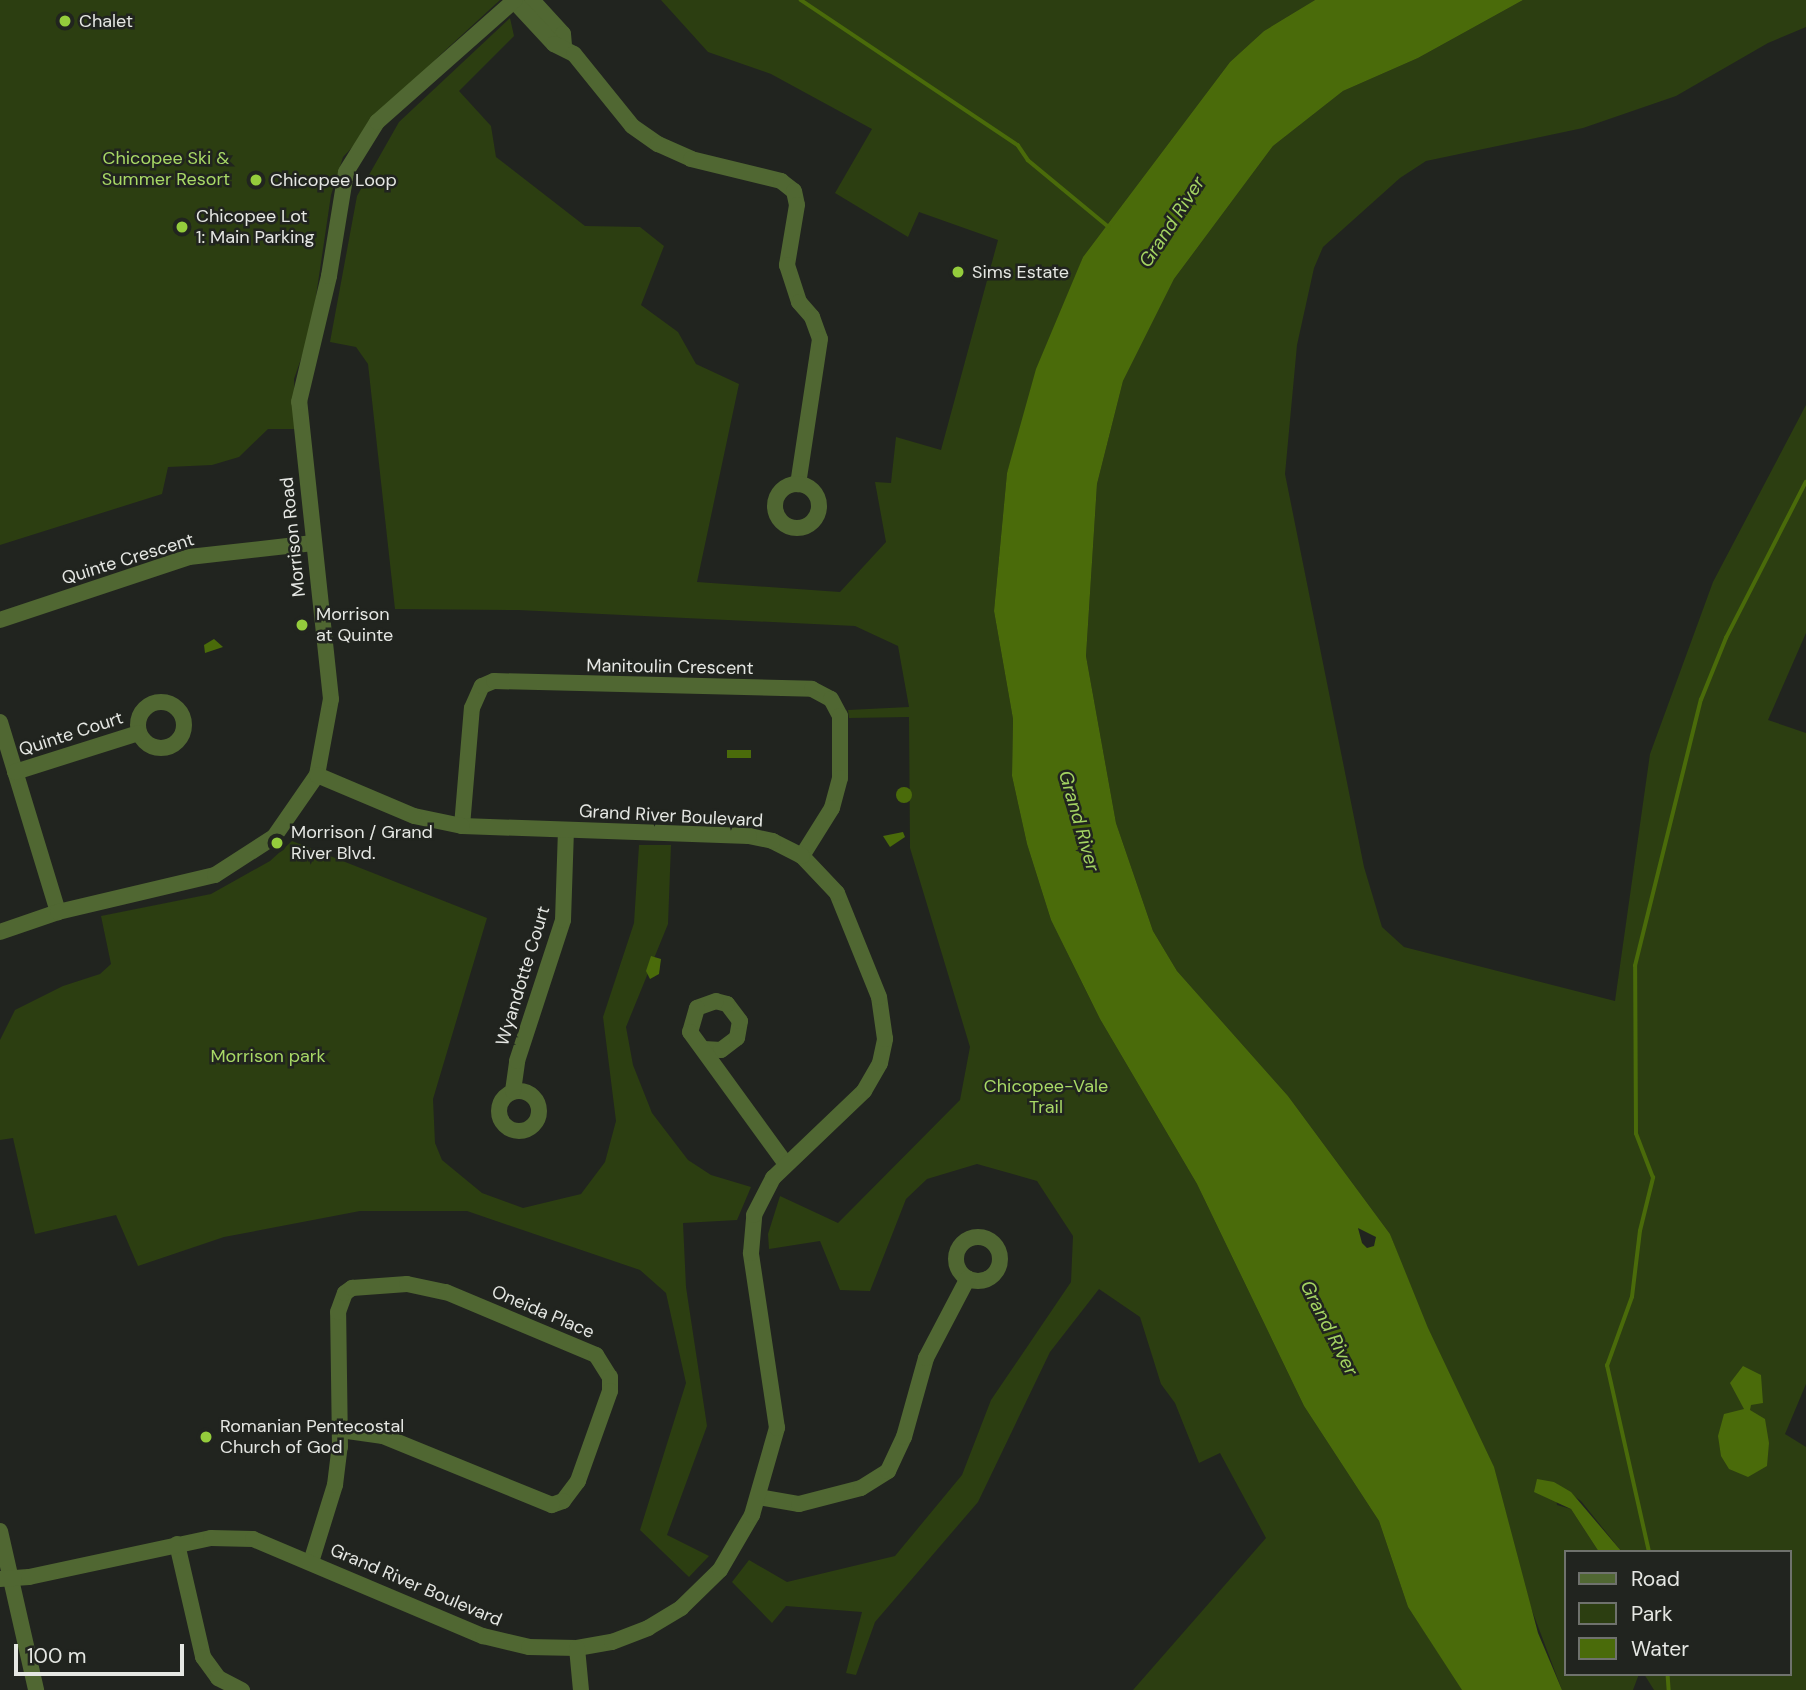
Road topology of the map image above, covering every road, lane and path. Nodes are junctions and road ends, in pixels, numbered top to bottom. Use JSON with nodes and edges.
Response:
{"nodes":[{"id":1,"x":532,"y":0,"type":"edge"},
{"id":2,"x":515,"y":1,"type":"edge"},
{"id":3,"x":564,"y":45,"type":"junction"},
{"id":4,"x":798,"y":484,"type":"dead end"},
{"id":5,"x":313,"y":543,"type":"junction"},
{"id":6,"x":0,"y":620,"type":"edge"},
{"id":7,"x":0,"y":722,"type":"edge"},
{"id":8,"x":139,"y":733,"type":"dead end"},
{"id":9,"x":15,"y":772,"type":"junction"},
{"id":10,"x":317,"y":775,"type":"junction"},
{"id":11,"x":462,"y":826,"type":"junction"},
{"id":12,"x":566,"y":831,"type":"junction"},
{"id":13,"x":802,"y":856,"type":"junction"},
{"id":14,"x":58,"y":912,"type":"junction"},
{"id":15,"x":0,"y":932,"type":"edge"},
{"id":16,"x":704,"y":1049,"type":"dead end"},
{"id":17,"x":513,"y":1091,"type":"dead end"},
{"id":18,"x":786,"y":1164,"type":"junction"},
{"id":19,"x":968,"y":1278,"type":"dead end"},
{"id":20,"x":340,"y":1430,"type":"junction"},
{"id":21,"x":758,"y":1497,"type":"junction"},
{"id":22,"x":0,"y":1531,"type":"edge"},
{"id":23,"x":177,"y":1544,"type":"junction"},
{"id":24,"x":311,"y":1562,"type":"junction"},
{"id":25,"x":5,"y":1579,"type":"edge"},
{"id":26,"x":577,"y":1648,"type":"junction"},
{"id":27,"x":36,"y":1690,"type":"edge"},
{"id":28,"x":242,"y":1690,"type":"edge"},
{"id":29,"x":581,"y":1690,"type":"edge"}],
"edges":[{"from":1,"to":3,"type":"street"},
{"from":2,"to":3,"type":"street"},
{"from":2,"to":5,"type":"street","name":"Morrison Road"},
{"from":3,"to":4,"type":"street"},
{"from":5,"to":6,"type":"street","name":"Quinte Crescent"},
{"from":5,"to":10,"type":"street","name":"Morrison Road"},
{"from":7,"to":9,"type":"street"},
{"from":8,"to":9,"type":"street","name":"Quinte Court"},
{"from":9,"to":14,"type":"street"},
{"from":10,"to":11,"type":"street","name":"Grand River Boulevard"},
{"from":10,"to":14,"type":"street","name":"Morrison Road"},
{"from":11,"to":12,"type":"street","name":"Grand River Boulevard"},
{"from":11,"to":13,"type":"street","name":"Manitoulin Crescent"},
{"from":12,"to":13,"type":"street","name":"Grand River Boulevard"},
{"from":12,"to":17,"type":"street","name":"Wyandotte Court"},
{"from":13,"to":18,"type":"street","name":"Grand River Boulevard"},
{"from":14,"to":15,"type":"street","name":"Morrison Road"},
{"from":16,"to":18,"type":"street"},
{"from":18,"to":21,"type":"street","name":"Grand River Boulevard"},
{"from":19,"to":21,"type":"street"},
{"from":20,"to":20,"type":"street","name":"Oneida Place"},
{"from":20,"to":24,"type":"street","name":"Oneida Place"},
{"from":21,"to":26,"type":"street","name":"Grand River Boulevard"},
{"from":22,"to":25,"type":"street"},
{"from":23,"to":24,"type":"street","name":"Grand River Boulevard"},
{"from":23,"to":25,"type":"street","name":"Grand River Boulevard"},
{"from":23,"to":28,"type":"street"},
{"from":24,"to":26,"type":"street","name":"Grand River Boulevard"},
{"from":25,"to":27,"type":"street"},
{"from":26,"to":29,"type":"street"}]}
